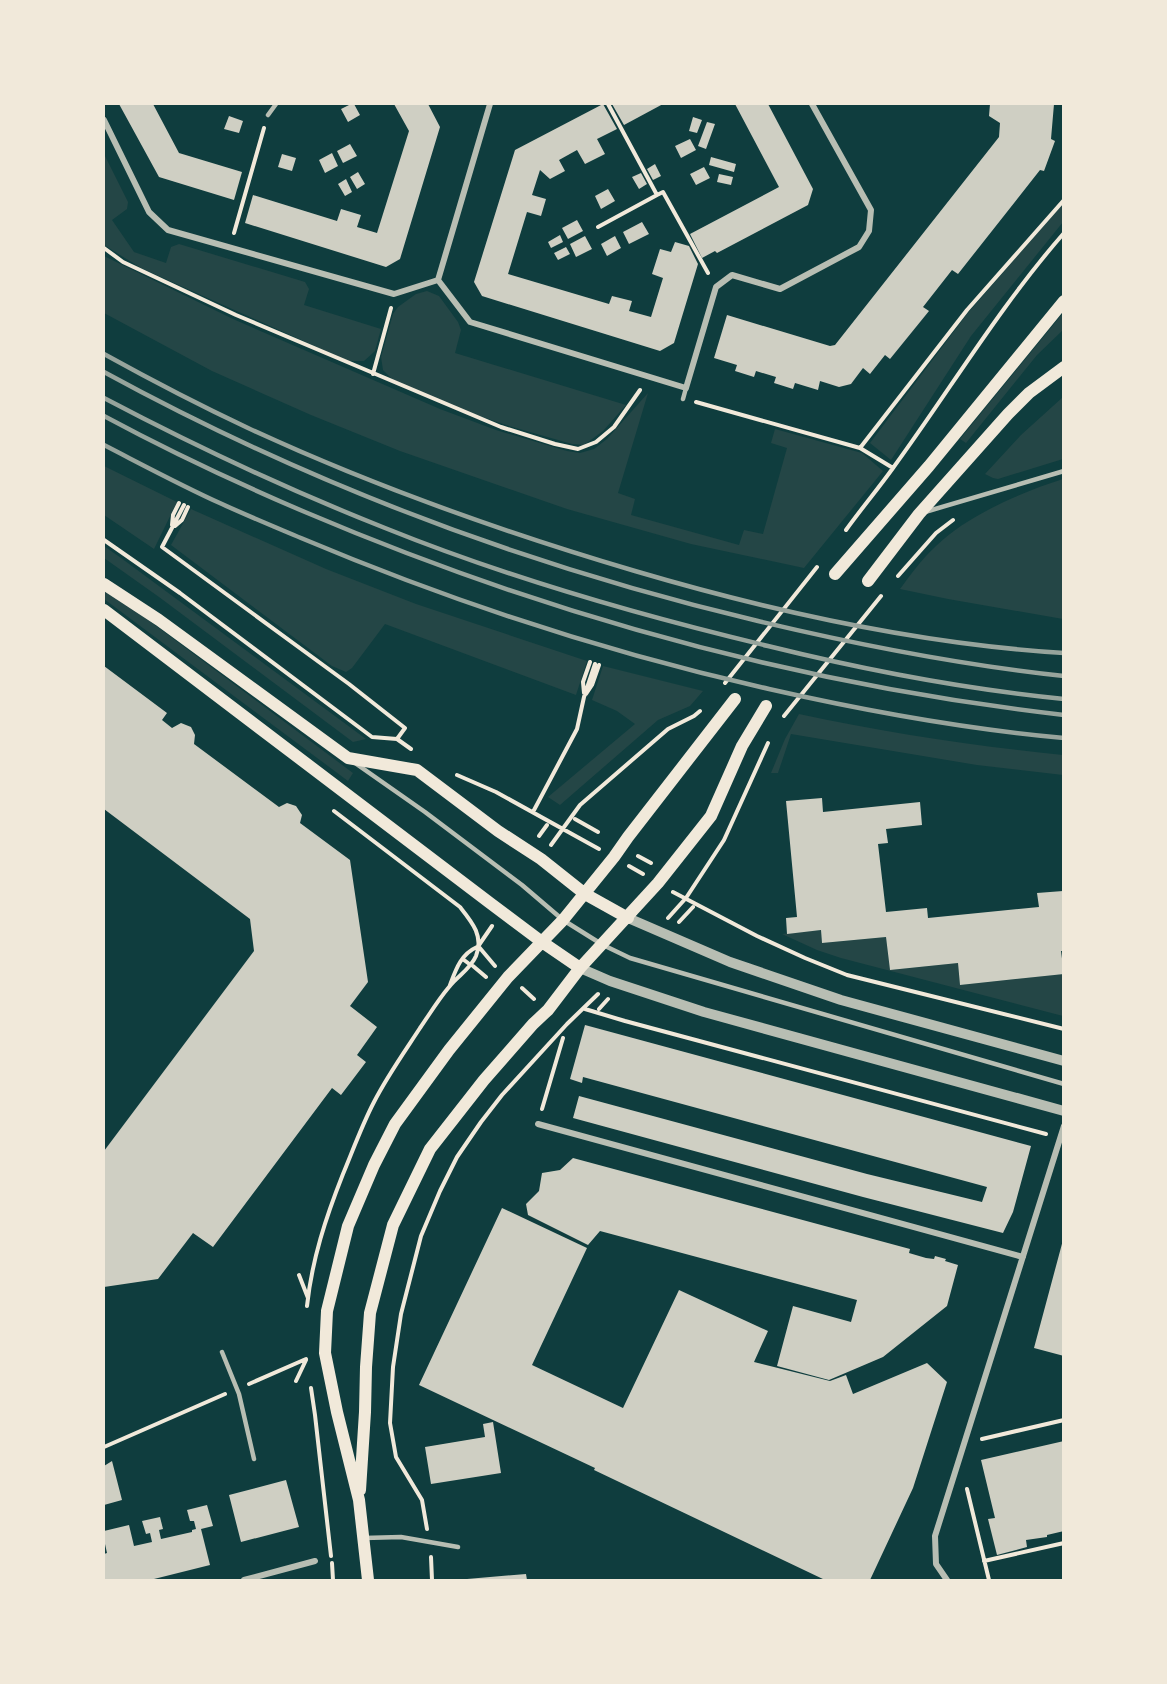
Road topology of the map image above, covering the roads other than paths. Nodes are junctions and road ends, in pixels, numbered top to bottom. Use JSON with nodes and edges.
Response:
{"nodes":[{"id":1,"x":276,"y":104,"type":"edge"},
{"id":2,"x":490,"y":104,"type":"edge"},
{"id":3,"x":812,"y":104,"type":"edge"},
{"id":4,"x":268,"y":115,"type":"road end"},
{"id":5,"x":104,"y":120,"type":"edge"},
{"id":6,"x":438,"y":280,"type":"junction"},
{"id":7,"x":1064,"y":301,"type":"edge"},
{"id":8,"x":1064,"y":367,"type":"edge"},
{"id":9,"x":686,"y":387,"type":"junction"},
{"id":10,"x":683,"y":399,"type":"road end"},
{"id":11,"x":1064,"y":471,"type":"edge"},
{"id":12,"x":919,"y":514,"type":"junction"},
{"id":13,"x":836,"y":574,"type":"dead end"},
{"id":14,"x":868,"y":581,"type":"dead end"},
{"id":15,"x":104,"y":584,"type":"edge"},
{"id":16,"x":104,"y":610,"type":"edge"},
{"id":17,"x":735,"y":699,"type":"dead end"},
{"id":18,"x":766,"y":706,"type":"dead end"},
{"id":19,"x":348,"y":758,"type":"junction"},
{"id":20,"x":585,"y":894,"type":"junction"},
{"id":21,"x":628,"y":918,"type":"junction"},
{"id":22,"x":563,"y":921,"type":"junction"},
{"id":23,"x":543,"y":942,"type":"junction"},
{"id":24,"x":603,"y":945,"type":"junction"},
{"id":25,"x":580,"y":968,"type":"junction"},
{"id":26,"x":1064,"y":1061,"type":"edge"},
{"id":27,"x":1064,"y":1084,"type":"edge"},
{"id":28,"x":1064,"y":1111,"type":"edge"},
{"id":29,"x":538,"y":1124,"type":"road end"},
{"id":30,"x":1064,"y":1126,"type":"edge"},
{"id":31,"x":1023,"y":1257,"type":"junction"},
{"id":32,"x":222,"y":1352,"type":"dead end"},
{"id":33,"x":254,"y":1459,"type":"dead end"},
{"id":34,"x":359,"y":1500,"type":"junction"},
{"id":35,"x":364,"y":1538,"type":"junction"},
{"id":36,"x":458,"y":1547,"type":"dead end"},
{"id":37,"x":315,"y":1562,"type":"dead end"},
{"id":38,"x":244,"y":1581,"type":"edge"},
{"id":39,"x":368,"y":1581,"type":"edge"},
{"id":40,"x":947,"y":1581,"type":"edge"}],
"edges":[{"from":1,"to":4,"type":"lane"},
{"from":2,"to":6,"type":"street"},
{"from":3,"to":9,"type":"street"},
{"from":5,"to":6,"type":"street"},
{"from":6,"to":9,"type":"street"},
{"from":7,"to":13,"type":"main road"},
{"from":8,"to":12,"type":"main road"},
{"from":9,"to":10,"type":"lane"},
{"from":11,"to":12,"type":"lane"},
{"from":12,"to":14,"type":"main road"},
{"from":15,"to":19,"type":"main road"},
{"from":16,"to":23,"type":"main road"},
{"from":17,"to":20,"type":"main road"},
{"from":18,"to":21,"type":"main road"},
{"from":19,"to":20,"type":"main road"},
{"from":19,"to":22,"type":"lane"},
{"from":20,"to":21,"type":"main road"},
{"from":20,"to":22,"type":"main road"},
{"from":21,"to":24,"type":"main road"},
{"from":21,"to":26,"type":"street"},
{"from":22,"to":23,"type":"main road"},
{"from":22,"to":24,"type":"lane"},
{"from":23,"to":25,"type":"main road"},
{"from":23,"to":34,"type":"main road"},
{"from":24,"to":25,"type":"main road"},
{"from":24,"to":27,"type":"lane"},
{"from":25,"to":28,"type":"street"},
{"from":25,"to":34,"type":"main road"},
{"from":29,"to":31,"type":"street"},
{"from":30,"to":31,"type":"street"},
{"from":31,"to":40,"type":"street"},
{"from":32,"to":33,"type":"lane"},
{"from":34,"to":35,"type":"main road"},
{"from":35,"to":36,"type":"lane"},
{"from":35,"to":39,"type":"main road"},
{"from":37,"to":38,"type":"street"}]}
